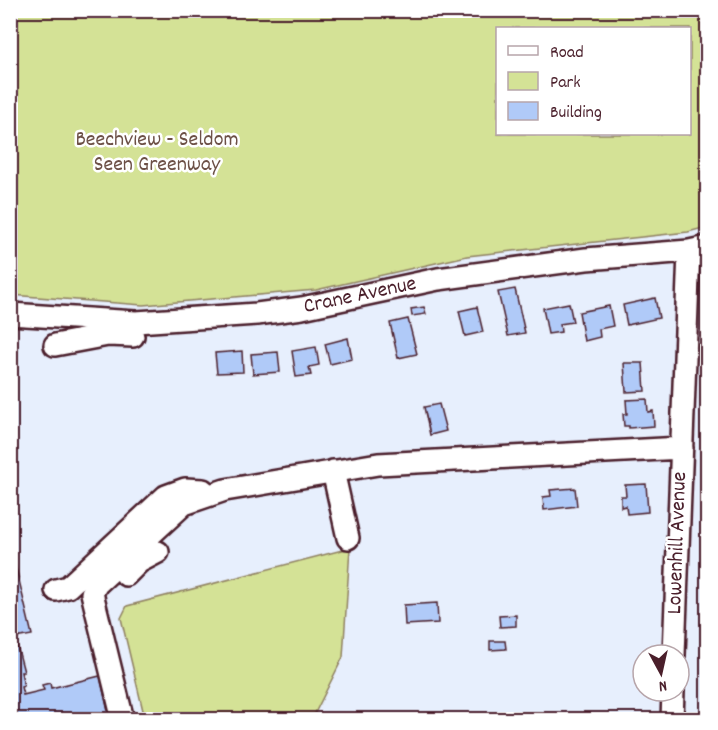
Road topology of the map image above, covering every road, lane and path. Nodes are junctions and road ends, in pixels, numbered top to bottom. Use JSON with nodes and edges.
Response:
{"nodes":[{"id":1,"x":698,"y":249,"type":"edge"},
{"id":2,"x":10,"y":314,"type":"edge"},
{"id":3,"x":133,"y":336,"type":"dead end"},
{"id":4,"x":55,"y":345,"type":"dead end"},
{"id":5,"x":682,"y":448,"type":"junction"},
{"id":6,"x":333,"y":471,"type":"junction"},
{"id":7,"x":225,"y":490,"type":"junction"},
{"id":8,"x":348,"y":538,"type":"dead end"},
{"id":9,"x":158,"y":552,"type":"dead end"},
{"id":10,"x":56,"y":590,"type":"dead end"},
{"id":11,"x":95,"y":605,"type":"junction"},
{"id":12,"x":674,"y":643,"type":"edge"},
{"id":13,"x":673,"y":703,"type":"edge"},
{"id":14,"x":123,"y":720,"type":"edge"},
{"id":15,"x":672,"y":720,"type":"edge"}],
"edges":[{"from":1,"to":2,"type":"street","name":"Crane Avenue"},
{"from":1,"to":5,"type":"street","name":"Lowenhill Avenue"},
{"from":3,"to":4,"type":"street"},
{"from":5,"to":6,"type":"street"},
{"from":5,"to":12,"type":"street","name":"Lowenhill Avenue"},
{"from":6,"to":7,"type":"street"},
{"from":6,"to":8,"type":"street"},
{"from":7,"to":10,"type":"street"},
{"from":7,"to":11,"type":"street"},
{"from":9,"to":11,"type":"street"},
{"from":11,"to":14,"type":"street"},
{"from":13,"to":15,"type":"street"}]}
